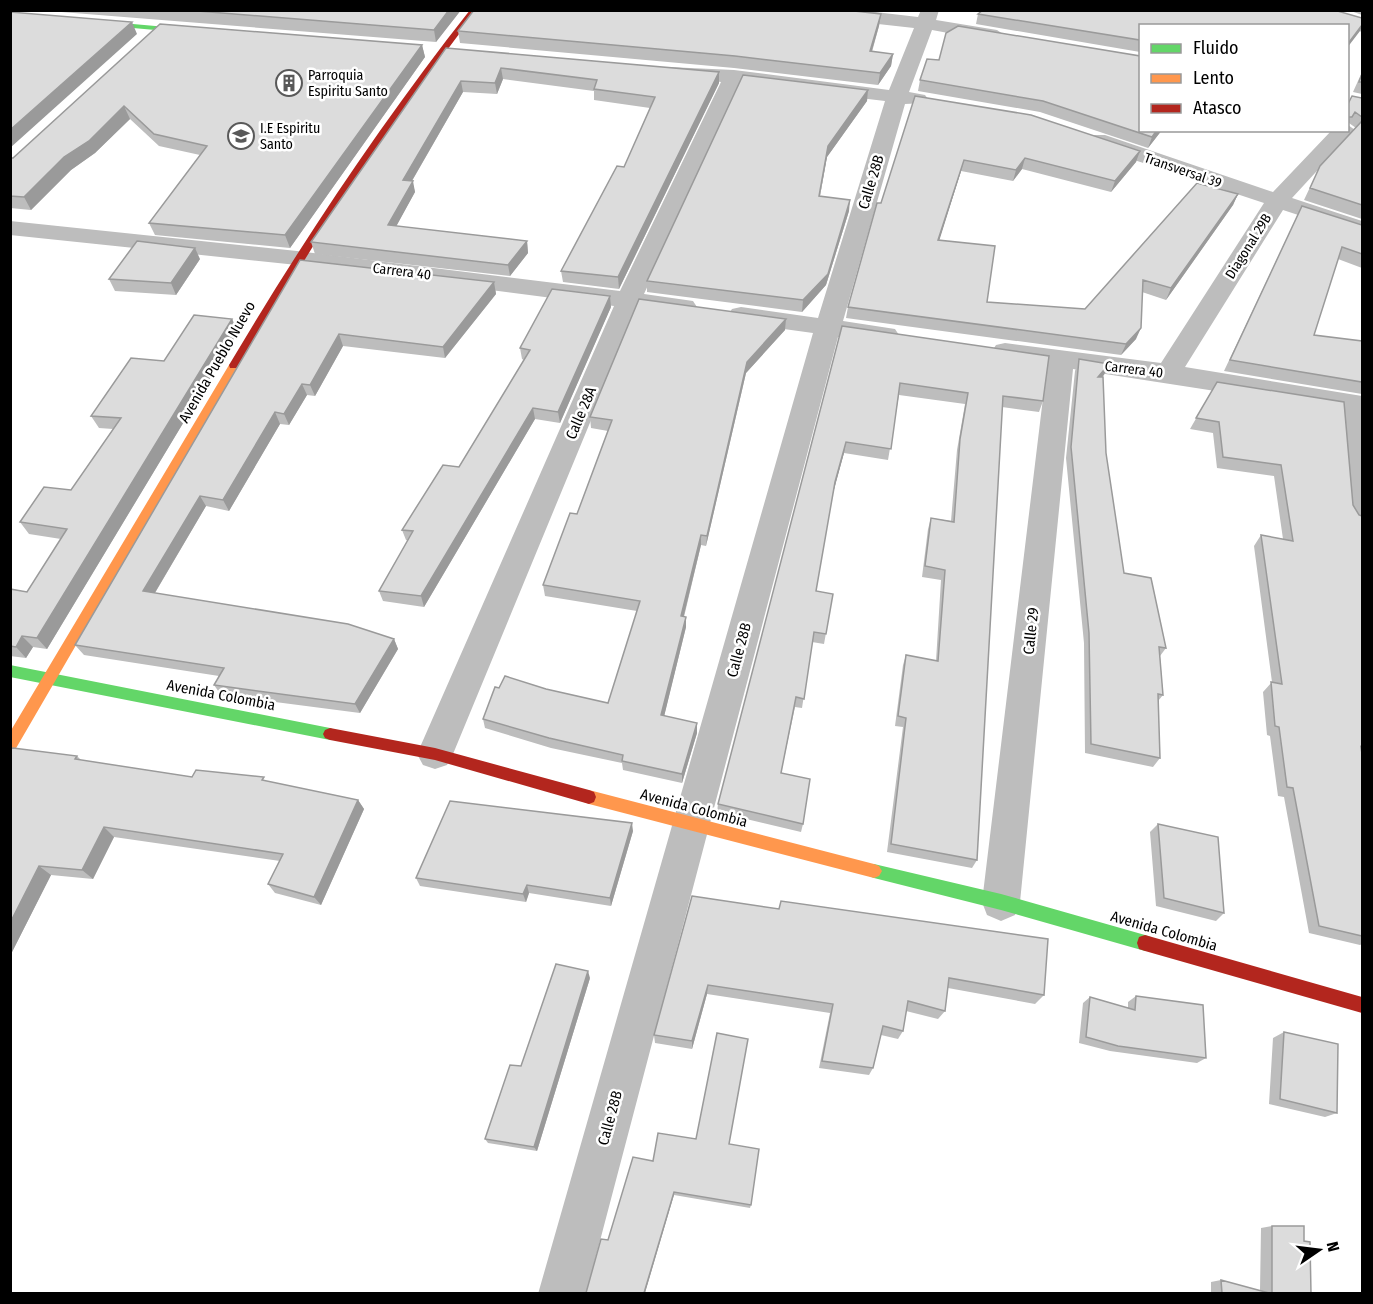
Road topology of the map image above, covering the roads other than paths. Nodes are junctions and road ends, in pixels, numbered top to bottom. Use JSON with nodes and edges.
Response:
{"nodes":[{"id":1,"x":474,"y":10,"type":"edge"},
{"id":2,"x":806,"y":10,"type":"edge"},
{"id":3,"x":963,"y":10,"type":"edge"},
{"id":4,"x":10,"y":15,"type":"edge"},
{"id":5,"x":929,"y":17,"type":"edge"},
{"id":6,"x":164,"y":22,"type":"junction"},
{"id":7,"x":217,"y":33,"type":"edge"},
{"id":8,"x":1010,"y":38,"type":"edge"},
{"id":9,"x":140,"y":44,"type":"edge"},
{"id":10,"x":437,"y":50,"type":"junction"},
{"id":11,"x":466,"y":52,"type":"edge"},
{"id":12,"x":652,"y":69,"type":"edge"},
{"id":13,"x":734,"y":76,"type":"junction"},
{"id":14,"x":897,"y":96,"type":"junction"},
{"id":15,"x":942,"y":103,"type":"edge"},
{"id":16,"x":1342,"y":132,"type":"edge"},
{"id":17,"x":1077,"y":133,"type":"edge"},
{"id":18,"x":1276,"y":202,"type":"junction"},
{"id":19,"x":10,"y":228,"type":"edge"},
{"id":20,"x":1362,"y":229,"type":"edge"},
{"id":21,"x":297,"y":258,"type":"junction"},
{"id":22,"x":629,"y":299,"type":"junction"},
{"id":23,"x":828,"y":327,"type":"junction"},
{"id":24,"x":910,"y":338,"type":"edge"},
{"id":25,"x":980,"y":348,"type":"edge"},
{"id":26,"x":1061,"y":359,"type":"junction"},
{"id":27,"x":1168,"y":373,"type":"junction"},
{"id":28,"x":1357,"y":404,"type":"edge"},
{"id":29,"x":1362,"y":516,"type":"edge"},
{"id":30,"x":10,"y":671,"type":"edge"},
{"id":31,"x":50,"y":678,"type":"junction"},
{"id":32,"x":10,"y":746,"type":"edge"},
{"id":33,"x":435,"y":754,"type":"junction"},
{"id":34,"x":690,"y":825,"type":"junction"},
{"id":35,"x":1001,"y":902,"type":"junction"},
{"id":36,"x":1362,"y":1005,"type":"edge"},
{"id":37,"x":562,"y":1293,"type":"edge"}],
"edges":[{"from":1,"to":10,"type":"main road","name":"Avenida Pueblo Nuevo"},
{"from":2,"to":5,"type":"street"},
{"from":3,"to":5,"type":"street"},
{"from":4,"to":6,"type":"main road"},
{"from":5,"to":8,"type":"street"},
{"from":5,"to":14,"type":"street","name":"Calle 28B"},
{"from":6,"to":7,"type":"main road"},
{"from":6,"to":9,"type":"street"},
{"from":10,"to":11,"type":"street"},
{"from":10,"to":21,"type":"main road","name":"Avenida Pueblo Nuevo"},
{"from":12,"to":13,"type":"street"},
{"from":13,"to":14,"type":"street"},
{"from":13,"to":22,"type":"street","name":"Calle 28A"},
{"from":14,"to":15,"type":"street"},
{"from":14,"to":23,"type":"street","name":"Calle 28B"},
{"from":16,"to":18,"type":"street","name":"Diagonal 29B"},
{"from":17,"to":18,"type":"street","name":"Transversal 39"},
{"from":18,"to":20,"type":"street","name":"Transversal 39"},
{"from":18,"to":27,"type":"street","name":"Diagonal 29B"},
{"from":19,"to":21,"type":"street","name":"Carrera 40"},
{"from":21,"to":22,"type":"street","name":"Carrera 40"},
{"from":21,"to":31,"type":"main road","name":"Avenida Pueblo Nuevo"},
{"from":22,"to":23,"type":"street","name":"Carrera 40"},
{"from":22,"to":33,"type":"street","name":"Calle 28A"},
{"from":23,"to":24,"type":"street","name":"Carrera 40"},
{"from":23,"to":34,"type":"street","name":"Calle 28B"},
{"from":25,"to":26,"type":"street","name":"Carrera 40"},
{"from":26,"to":27,"type":"street","name":"Carrera 40"},
{"from":26,"to":35,"type":"street","name":"Calle 29"},
{"from":27,"to":28,"type":"street","name":"Carrera 40"},
{"from":28,"to":29,"type":"street"},
{"from":30,"to":31,"type":"main road","name":"Avenida Colombia"},
{"from":31,"to":32,"type":"main road","name":"Avenida Pueblo Nuevo"},
{"from":31,"to":33,"type":"main road","name":"Avenida Colombia"},
{"from":33,"to":34,"type":"main road","name":"Avenida Colombia"},
{"from":34,"to":35,"type":"main road","name":"Avenida Colombia"},
{"from":34,"to":37,"type":"street","name":"Calle 28B"},
{"from":35,"to":36,"type":"main road","name":"Avenida Colombia"}]}
